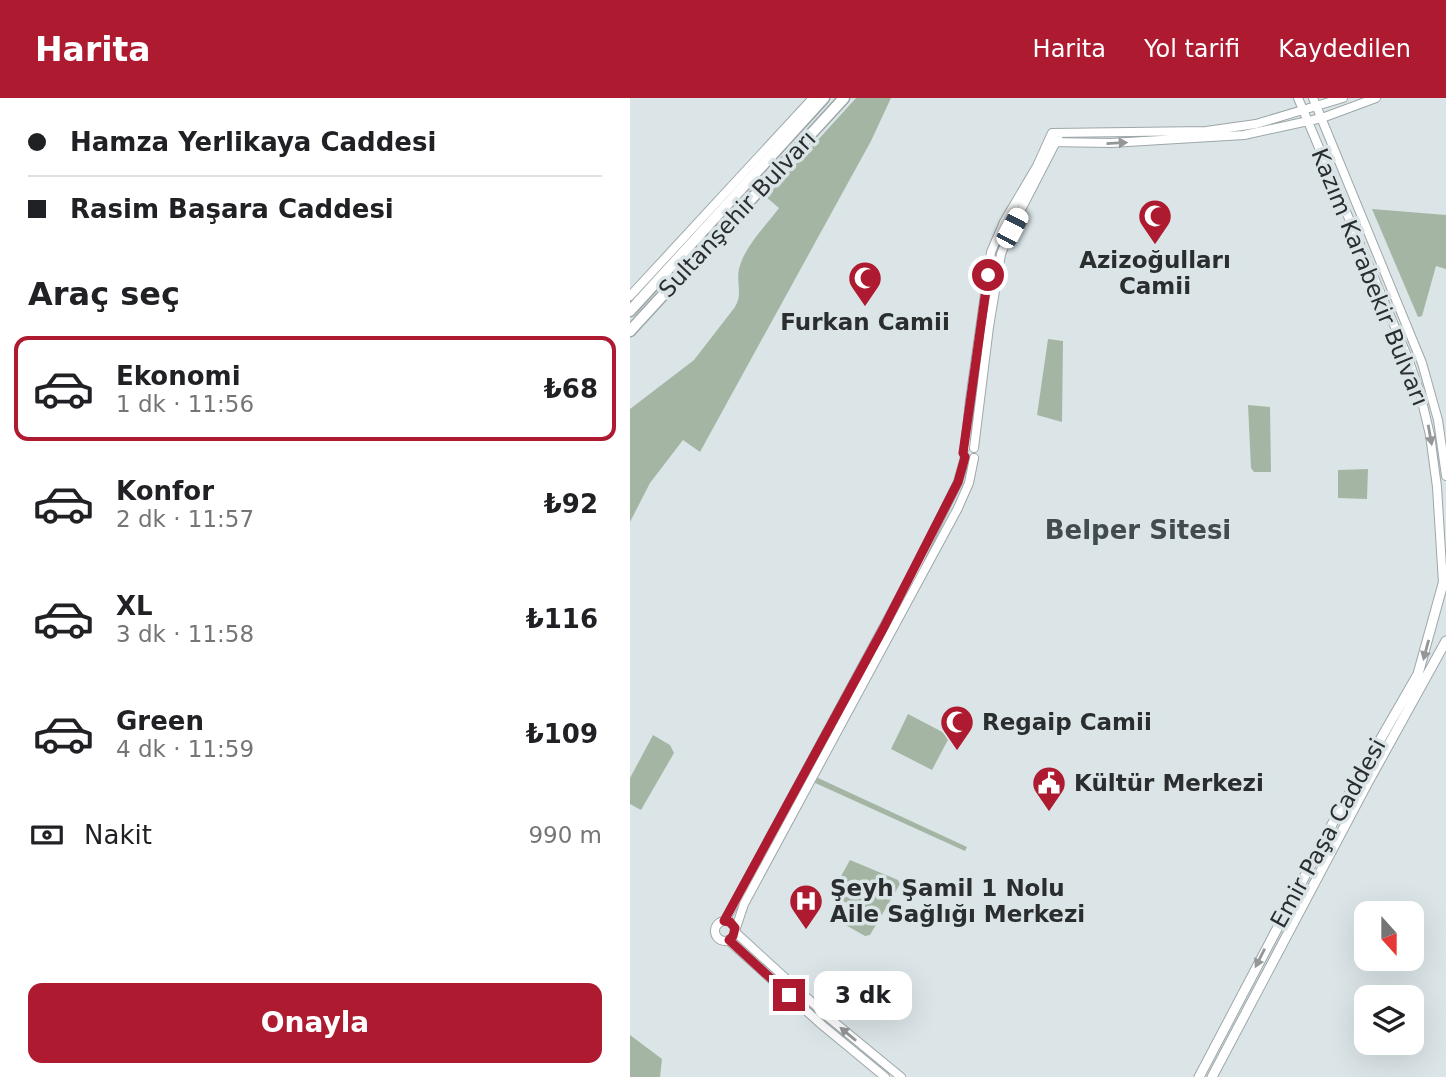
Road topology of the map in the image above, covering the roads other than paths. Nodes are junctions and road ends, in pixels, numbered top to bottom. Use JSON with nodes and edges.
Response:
{"nodes":[{"id":1,"x":813,"y":98,"type":"edge"},
{"id":2,"x":824,"y":98,"type":"edge"},
{"id":3,"x":844,"y":98,"type":"edge"},
{"id":4,"x":1298,"y":98,"type":"edge"},
{"id":5,"x":1343,"y":98,"type":"edge"},
{"id":6,"x":1376,"y":98,"type":"edge"},
{"id":7,"x":1315,"y":102,"type":"edge"},
{"id":8,"x":1302,"y":109,"type":"junction"},
{"id":9,"x":1322,"y":118,"type":"junction"},
{"id":10,"x":1307,"y":121,"type":"junction"},
{"id":11,"x":1055,"y":138,"type":"junction"},
{"id":12,"x":630,"y":296,"type":"edge"},
{"id":13,"x":630,"y":311,"type":"edge"},
{"id":14,"x":630,"y":331,"type":"edge"},
{"id":15,"x":970,"y":453,"type":"junction"},
{"id":16,"x":1446,"y":476,"type":"edge"},
{"id":17,"x":1446,"y":573,"type":"edge"},
{"id":18,"x":1444,"y":589,"type":"edge"},
{"id":19,"x":1446,"y":641,"type":"edge"},
{"id":20,"x":724,"y":921,"type":"junction"},
{"id":21,"x":735,"y":931,"type":"junction"},
{"id":22,"x":729,"y":940,"type":"junction"},
{"id":23,"x":885,"y":1077,"type":"edge"},
{"id":24,"x":901,"y":1077,"type":"edge"},
{"id":25,"x":1199,"y":1077,"type":"edge"},
{"id":26,"x":1212,"y":1077,"type":"edge"}],
"edges":[{"from":1,"to":12,"type":"street","name":"Sultanşehir Bulvarı"},
{"from":2,"to":13,"type":"highway","name":"Sultanşehir Bulvarı"},
{"from":3,"to":14,"type":"highway","name":"Sultanşehir Bulvarı"},
{"from":4,"to":8,"type":"street","name":"Kazım Karabekir Bulvarı"},
{"from":5,"to":7,"type":"street"},
{"from":6,"to":9,"type":"street"},
{"from":7,"to":8,"type":"street"},
{"from":7,"to":9,"type":"street","name":"Kazım Karabekir Bulvarı"},
{"from":8,"to":10,"type":"street","name":"Kazım Karabekir Bulvarı"},
{"from":8,"to":11,"type":"street"},
{"from":9,"to":10,"type":"street"},
{"from":9,"to":16,"type":"street","name":"Kazım Karabekir Bulvarı"},
{"from":11,"to":10,"type":"street","one_way":true},
{"from":10,"to":18,"type":"street","name":"Kazım Karabekir Bulvarı","one_way":true},
{"from":11,"to":15,"type":"street"},
{"from":15,"to":20,"type":"street"},
{"from":15,"to":21,"type":"street"},
{"from":17,"to":18,"type":"main road","name":"Emir Paşa Caddesi"},
{"from":18,"to":25,"type":"main road","name":"Emir Paşa Caddesi","one_way":true},
{"from":19,"to":26,"type":"main road","name":"Emir Paşa Caddesi"},
{"from":20,"to":21,"type":"street"},
{"from":20,"to":22,"type":"street"},
{"from":21,"to":22,"type":"street"},
{"from":24,"to":21,"type":"street","one_way":true},
{"from":22,"to":23,"type":"street"}]}
